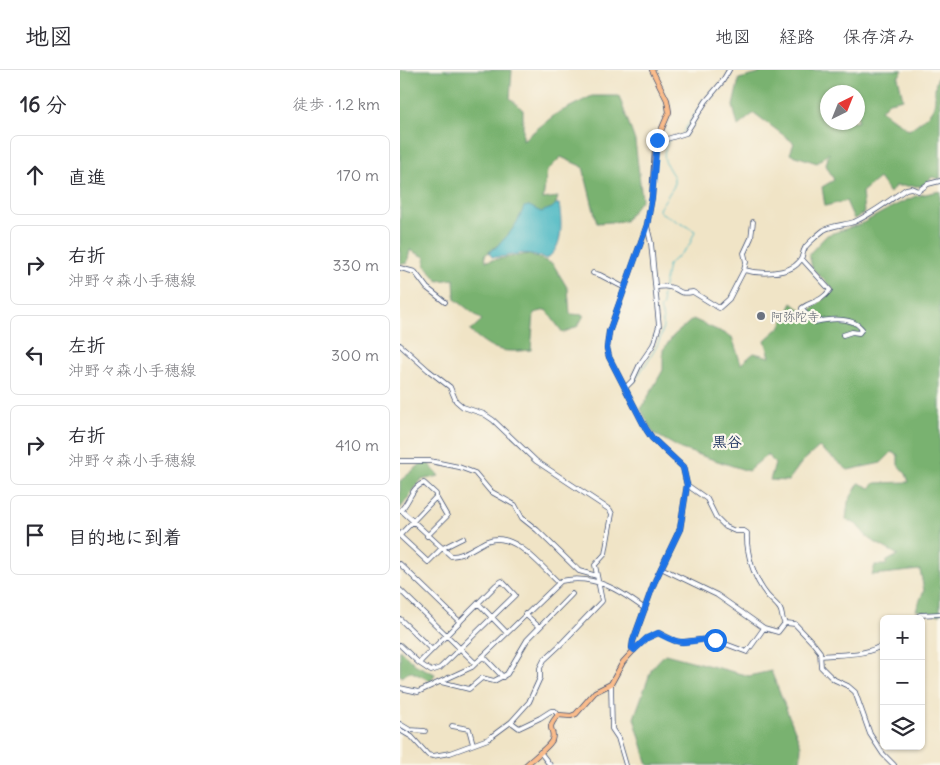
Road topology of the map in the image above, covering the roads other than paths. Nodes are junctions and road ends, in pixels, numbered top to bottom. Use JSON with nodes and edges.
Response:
{"nodes":[{"id":1,"x":652,"y":70,"type":"edge"},
{"id":2,"x":729,"y":70,"type":"edge"},
{"id":3,"x":658,"y":138,"type":"junction"},
{"id":4,"x":940,"y":181,"type":"edge"},
{"id":5,"x":752,"y":222,"type":"dead end"},
{"id":6,"x":647,"y":225,"type":"junction"},
{"id":7,"x":802,"y":259,"type":"junction"},
{"id":8,"x":400,"y":268,"type":"edge"},
{"id":9,"x":744,"y":270,"type":"junction"},
{"id":10,"x":593,"y":273,"type":"dead end"},
{"id":11,"x":656,"y":287,"type":"junction"},
{"id":12,"x":625,"y":288,"type":"junction"},
{"id":13,"x":445,"y":302,"type":"dead end"},
{"id":14,"x":843,"y":335,"type":"dead end"},
{"id":15,"x":400,"y":345,"type":"edge"},
{"id":16,"x":624,"y":388,"type":"junction"},
{"id":17,"x":400,"y":461,"type":"edge"},
{"id":18,"x":687,"y":485,"type":"junction"},
{"id":19,"x":436,"y":497,"type":"junction"},
{"id":20,"x":401,"y":511,"type":"edge"},
{"id":21,"x":413,"y":522,"type":"junction"},
{"id":22,"x":400,"y":536,"type":"edge"},
{"id":23,"x":427,"y":536,"type":"junction"},
{"id":24,"x":463,"y":538,"type":"dead end"},
{"id":25,"x":441,"y":549,"type":"junction"},
{"id":26,"x":400,"y":564,"type":"edge"},
{"id":27,"x":661,"y":568,"type":"junction"},
{"id":28,"x":596,"y":576,"type":"junction"},
{"id":29,"x":558,"y":582,"type":"junction"},
{"id":30,"x":599,"y":583,"type":"junction"},
{"id":31,"x":400,"y":590,"type":"edge"},
{"id":32,"x":572,"y":594,"type":"dead end"},
{"id":33,"x":478,"y":603,"type":"junction"},
{"id":34,"x":645,"y":609,"type":"junction"},
{"id":35,"x":525,"y":614,"type":"junction"},
{"id":36,"x":940,"y":614,"type":"edge"},
{"id":37,"x":920,"y":615,"type":"edge"},
{"id":38,"x":492,"y":618,"type":"junction"},
{"id":39,"x":400,"y":619,"type":"edge"},
{"id":40,"x":460,"y":622,"type":"junction"},
{"id":41,"x":786,"y":623,"type":"junction"},
{"id":42,"x":539,"y":627,"type":"junction"},
{"id":43,"x":764,"y":628,"type":"junction"},
{"id":44,"x":506,"y":632,"type":"junction"},
{"id":45,"x":446,"y":635,"type":"junction"},
{"id":46,"x":400,"y":645,"type":"edge"},
{"id":47,"x":880,"y":646,"type":"edge"},
{"id":48,"x":460,"y":649,"type":"junction"},
{"id":49,"x":432,"y":650,"type":"junction"},
{"id":50,"x":634,"y":650,"type":"junction"},
{"id":51,"x":483,"y":656,"type":"junction"},
{"id":52,"x":821,"y":656,"type":"junction"},
{"id":53,"x":419,"y":663,"type":"junction"},
{"id":54,"x":475,"y":663,"type":"junction"},
{"id":55,"x":503,"y":677,"type":"junction"},
{"id":56,"x":440,"y":682,"type":"junction"},
{"id":57,"x":611,"y":684,"type":"junction"},
{"id":58,"x":400,"y":688,"type":"edge"},
{"id":59,"x":558,"y":715,"type":"junction"},
{"id":60,"x":511,"y":722,"type":"junction"},
{"id":61,"x":400,"y":724,"type":"edge"},
{"id":62,"x":452,"y":726,"type":"dead end"},
{"id":63,"x":400,"y":730,"type":"edge"},
{"id":64,"x":425,"y":731,"type":"dead end"},
{"id":65,"x":473,"y":744,"type":"junction"},
{"id":66,"x":540,"y":752,"type":"junction"},
{"id":67,"x":526,"y":765,"type":"edge"},
{"id":68,"x":550,"y":765,"type":"edge"},
{"id":69,"x":626,"y":765,"type":"edge"},
{"id":70,"x":894,"y":765,"type":"edge"}],
"edges":[{"from":1,"to":3,"type":"main road"},
{"from":2,"to":3,"type":"street"},
{"from":3,"to":6,"type":"main road"},
{"from":4,"to":7,"type":"street"},
{"from":5,"to":9,"type":"street"},
{"from":6,"to":11,"type":"street"},
{"from":6,"to":12,"type":"main road"},
{"from":7,"to":9,"type":"street"},
{"from":7,"to":14,"type":"street"},
{"from":8,"to":13,"type":"street"},
{"from":9,"to":11,"type":"street"},
{"from":10,"to":12,"type":"street"},
{"from":11,"to":16,"type":"street"},
{"from":12,"to":16,"type":"main road"},
{"from":15,"to":28,"type":"street"},
{"from":16,"to":18,"type":"main road"},
{"from":17,"to":28,"type":"street"},
{"from":18,"to":27,"type":"main road"},
{"from":18,"to":41,"type":"street"},
{"from":19,"to":20,"type":"street"},
{"from":19,"to":21,"type":"street"},
{"from":19,"to":23,"type":"street"},
{"from":20,"to":21,"type":"street"},
{"from":21,"to":22,"type":"street"},
{"from":21,"to":23,"type":"street"},
{"from":22,"to":25,"type":"street"},
{"from":23,"to":25,"type":"street"},
{"from":24,"to":25,"type":"street"},
{"from":25,"to":29,"type":"street"},
{"from":26,"to":40,"type":"street"},
{"from":27,"to":34,"type":"main road"},
{"from":27,"to":43,"type":"street"},
{"from":28,"to":30,"type":"street"},
{"from":29,"to":30,"type":"street"},
{"from":29,"to":35,"type":"street"},
{"from":30,"to":34,"type":"street"},
{"from":30,"to":60,"type":"street"},
{"from":31,"to":45,"type":"street"},
{"from":32,"to":42,"type":"street"},
{"from":33,"to":38,"type":"street"},
{"from":33,"to":38,"type":"street"},
{"from":33,"to":40,"type":"street"},
{"from":34,"to":50,"type":"main road"},
{"from":35,"to":42,"type":"street"},
{"from":35,"to":44,"type":"street"},
{"from":36,"to":37,"type":"street"},
{"from":38,"to":44,"type":"street"},
{"from":38,"to":48,"type":"street"},
{"from":39,"to":49,"type":"street"},
{"from":40,"to":45,"type":"street"},
{"from":41,"to":43,"type":"street"},
{"from":41,"to":52,"type":"street"},
{"from":42,"to":55,"type":"street"},
{"from":43,"to":50,"type":"street"},
{"from":44,"to":51,"type":"street"},
{"from":45,"to":48,"type":"street"},
{"from":45,"to":49,"type":"street"},
{"from":46,"to":53,"type":"street"},
{"from":47,"to":52,"type":"street"},
{"from":48,"to":53,"type":"street"},
{"from":48,"to":54,"type":"street"},
{"from":49,"to":53,"type":"street"},
{"from":50,"to":57,"type":"main road"},
{"from":51,"to":54,"type":"street"},
{"from":51,"to":55,"type":"street"},
{"from":52,"to":70,"type":"street"},
{"from":54,"to":56,"type":"street"},
{"from":55,"to":56,"type":"street"},
{"from":56,"to":58,"type":"street"},
{"from":57,"to":59,"type":"main road"},
{"from":57,"to":69,"type":"street"},
{"from":59,"to":60,"type":"street"},
{"from":59,"to":66,"type":"main road"},
{"from":60,"to":65,"type":"street"},
{"from":61,"to":64,"type":"street"},
{"from":62,"to":65,"type":"street"},
{"from":63,"to":65,"type":"street"},
{"from":66,"to":67,"type":"main road"},
{"from":66,"to":68,"type":"street"}]}
